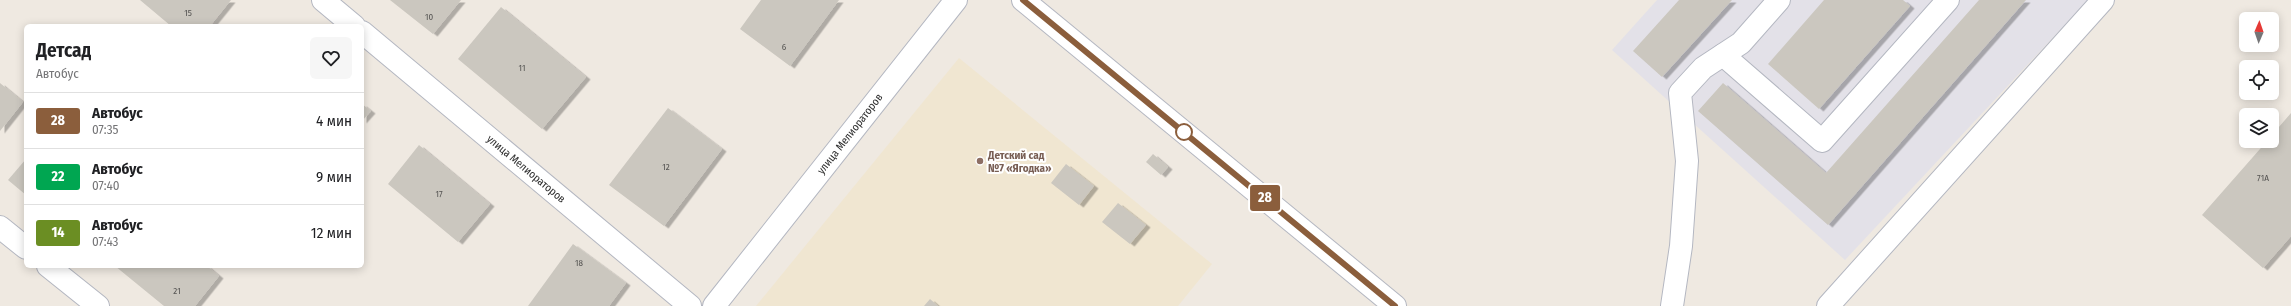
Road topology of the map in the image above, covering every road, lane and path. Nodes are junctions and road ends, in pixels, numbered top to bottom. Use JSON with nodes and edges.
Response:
{"nodes":[{"id":1,"x":323,"y":0,"type":"edge"},
{"id":2,"x":956,"y":0,"type":"edge"},
{"id":3,"x":1023,"y":0,"type":"edge"},
{"id":4,"x":1779,"y":0,"type":"edge"},
{"id":5,"x":1948,"y":0,"type":"edge"},
{"id":6,"x":2104,"y":0,"type":"edge"},
{"id":7,"x":352,"y":24,"type":"edge"},
{"id":8,"x":364,"y":34,"type":"edge"},
{"id":9,"x":1723,"y":55,"type":"junction"},
{"id":10,"x":0,"y":227,"type":"edge"},
{"id":11,"x":24,"y":246,"type":"edge"},
{"id":12,"x":50,"y":268,"type":"edge"},
{"id":13,"x":98,"y":306,"type":"edge"},
{"id":14,"x":690,"y":306,"type":"edge"},
{"id":15,"x":714,"y":306,"type":"edge"},
{"id":16,"x":1395,"y":306,"type":"edge"},
{"id":17,"x":1672,"y":306,"type":"edge"},
{"id":18,"x":1828,"y":306,"type":"edge"}],
"edges":[{"from":1,"to":7,"type":"street"},
{"from":2,"to":15,"type":"street","name":"улица Мелиораторов"},
{"from":3,"to":16,"type":"street"},
{"from":4,"to":9,"type":"street"},
{"from":5,"to":9,"type":"street"},
{"from":6,"to":18,"type":"street"},
{"from":8,"to":14,"type":"street","name":"улица Мелиораторов"},
{"from":9,"to":17,"type":"street"},
{"from":10,"to":11,"type":"street"},
{"from":12,"to":13,"type":"street"}]}
